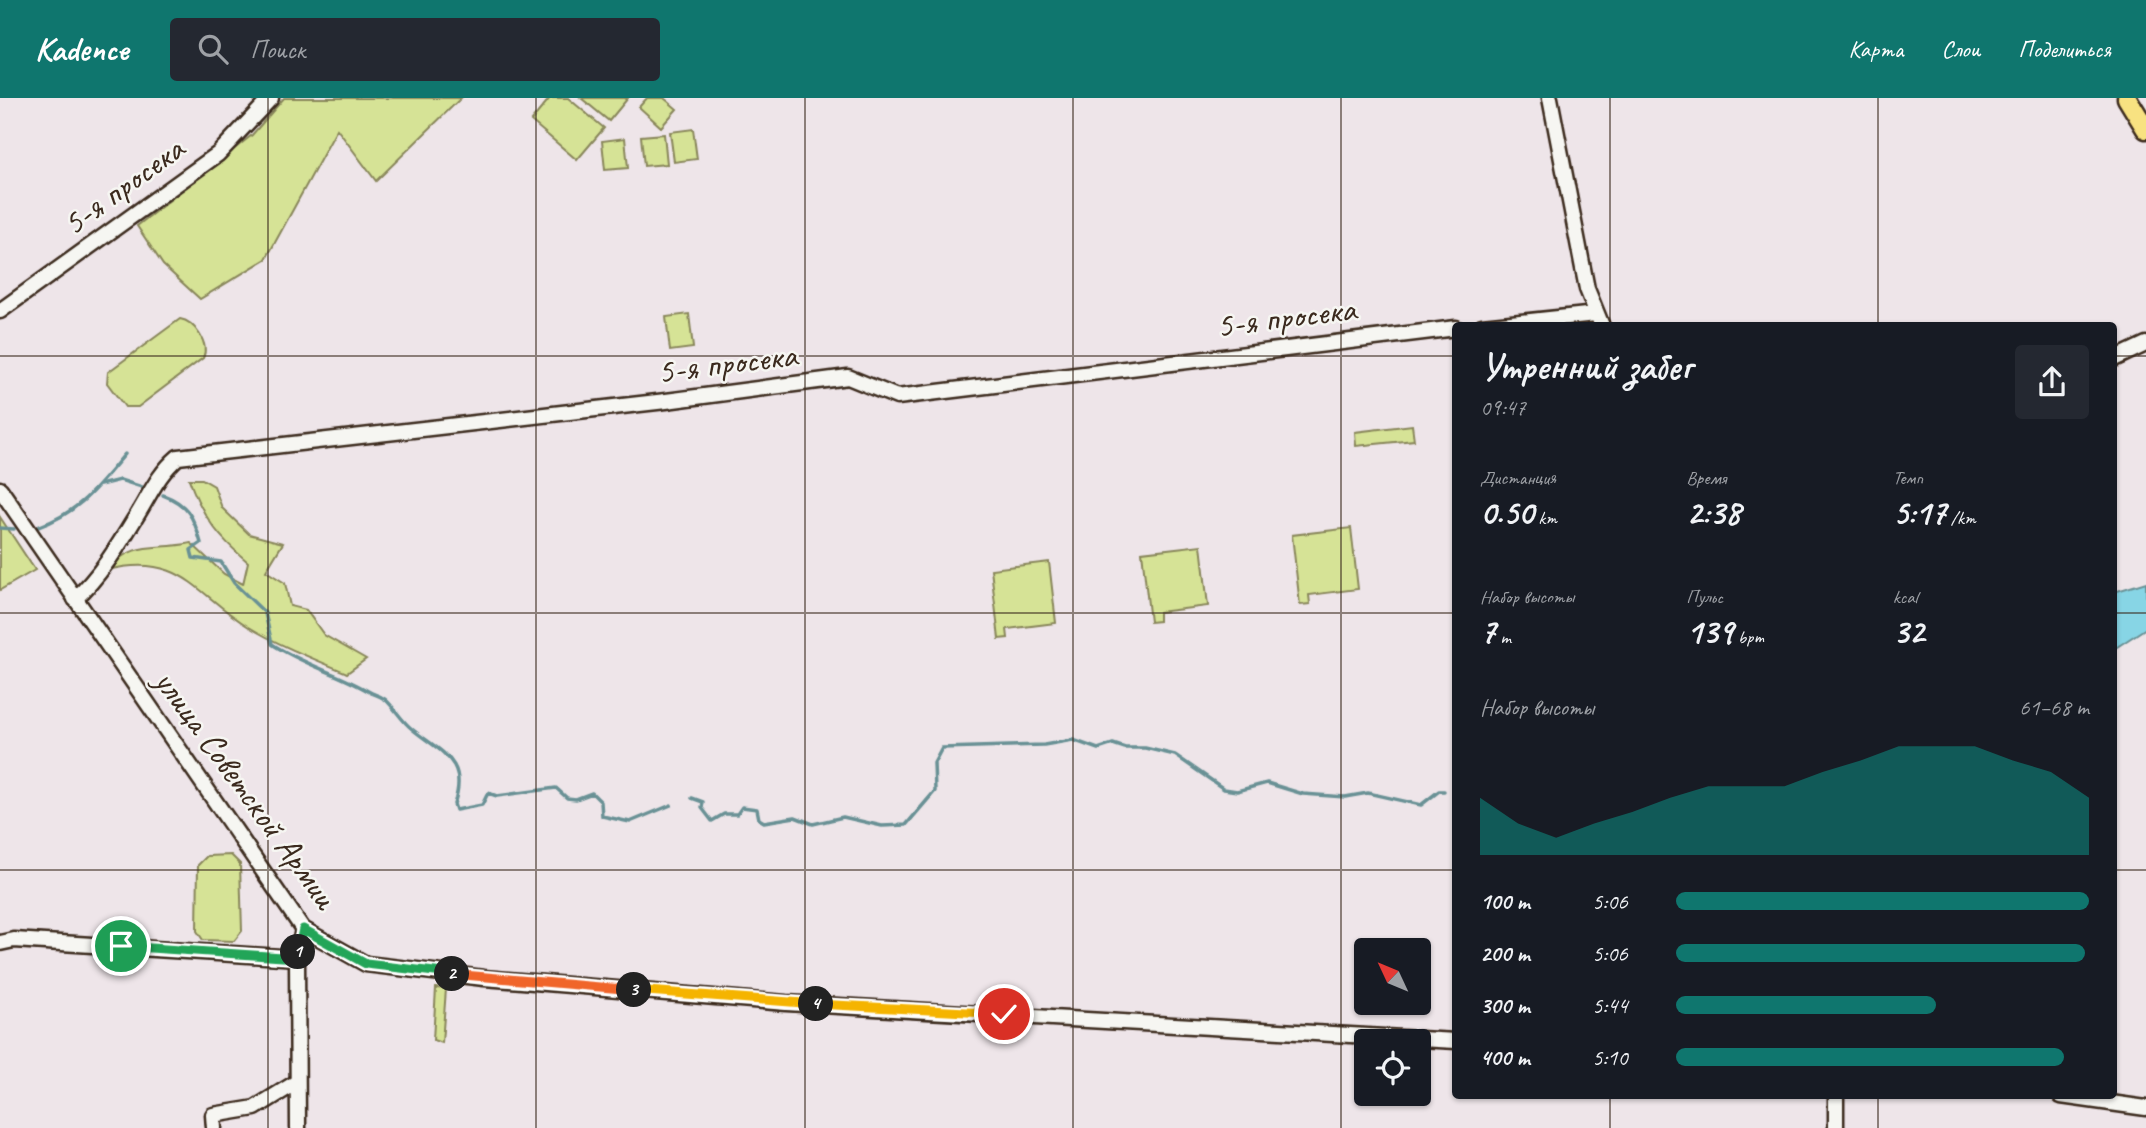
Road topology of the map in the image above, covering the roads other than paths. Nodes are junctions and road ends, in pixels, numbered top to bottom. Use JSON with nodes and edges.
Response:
{"nodes":[{"id":1,"x":271,"y":98,"type":"edge"},
{"id":2,"x":1550,"y":98,"type":"edge"},
{"id":3,"x":2127,"y":98,"type":"edge"},
{"id":4,"x":2146,"y":129,"type":"edge"},
{"id":5,"x":0,"y":311,"type":"edge"},
{"id":6,"x":1599,"y":320,"type":"edge"},
{"id":7,"x":1560,"y":322,"type":"edge"},
{"id":8,"x":1452,"y":328,"type":"edge"},
{"id":9,"x":2146,"y":344,"type":"edge"},
{"id":10,"x":2117,"y":358,"type":"edge"},
{"id":11,"x":0,"y":489,"type":"edge"},
{"id":12,"x":75,"y":599,"type":"junction"},
{"id":13,"x":303,"y":929,"type":"junction"},
{"id":14,"x":0,"y":943,"type":"edge"},
{"id":15,"x":297,"y":958,"type":"junction"},
{"id":16,"x":1452,"y":1041,"type":"edge"},
{"id":17,"x":297,"y":1082,"type":"junction"},
{"id":18,"x":1836,"y":1099,"type":"edge"},
{"id":19,"x":2082,"y":1099,"type":"edge"},
{"id":20,"x":2146,"y":1108,"type":"edge"},
{"id":21,"x":214,"y":1128,"type":"edge"},
{"id":22,"x":298,"y":1128,"type":"edge"},
{"id":23,"x":1836,"y":1128,"type":"edge"}],
"edges":[{"from":1,"to":5,"type":"street","name":"5-я просека"},
{"from":2,"to":6,"type":"street"},
{"from":3,"to":4,"type":"main road"},
{"from":6,"to":7,"type":"street"},
{"from":8,"to":12,"type":"street","name":"5-я просека"},
{"from":9,"to":10,"type":"street"},
{"from":11,"to":12,"type":"street","name":"улица Советской Армии"},
{"from":12,"to":13,"type":"street","name":"улица Советской Армии"},
{"from":13,"to":15,"type":"street"},
{"from":13,"to":16,"type":"street","name":"улица Советской Армии"},
{"from":14,"to":15,"type":"street","name":"улица Советской Армии"},
{"from":15,"to":17,"type":"street"},
{"from":17,"to":21,"type":"street"},
{"from":17,"to":22,"type":"street"},
{"from":18,"to":23,"type":"street"},
{"from":19,"to":20,"type":"street"}]}
